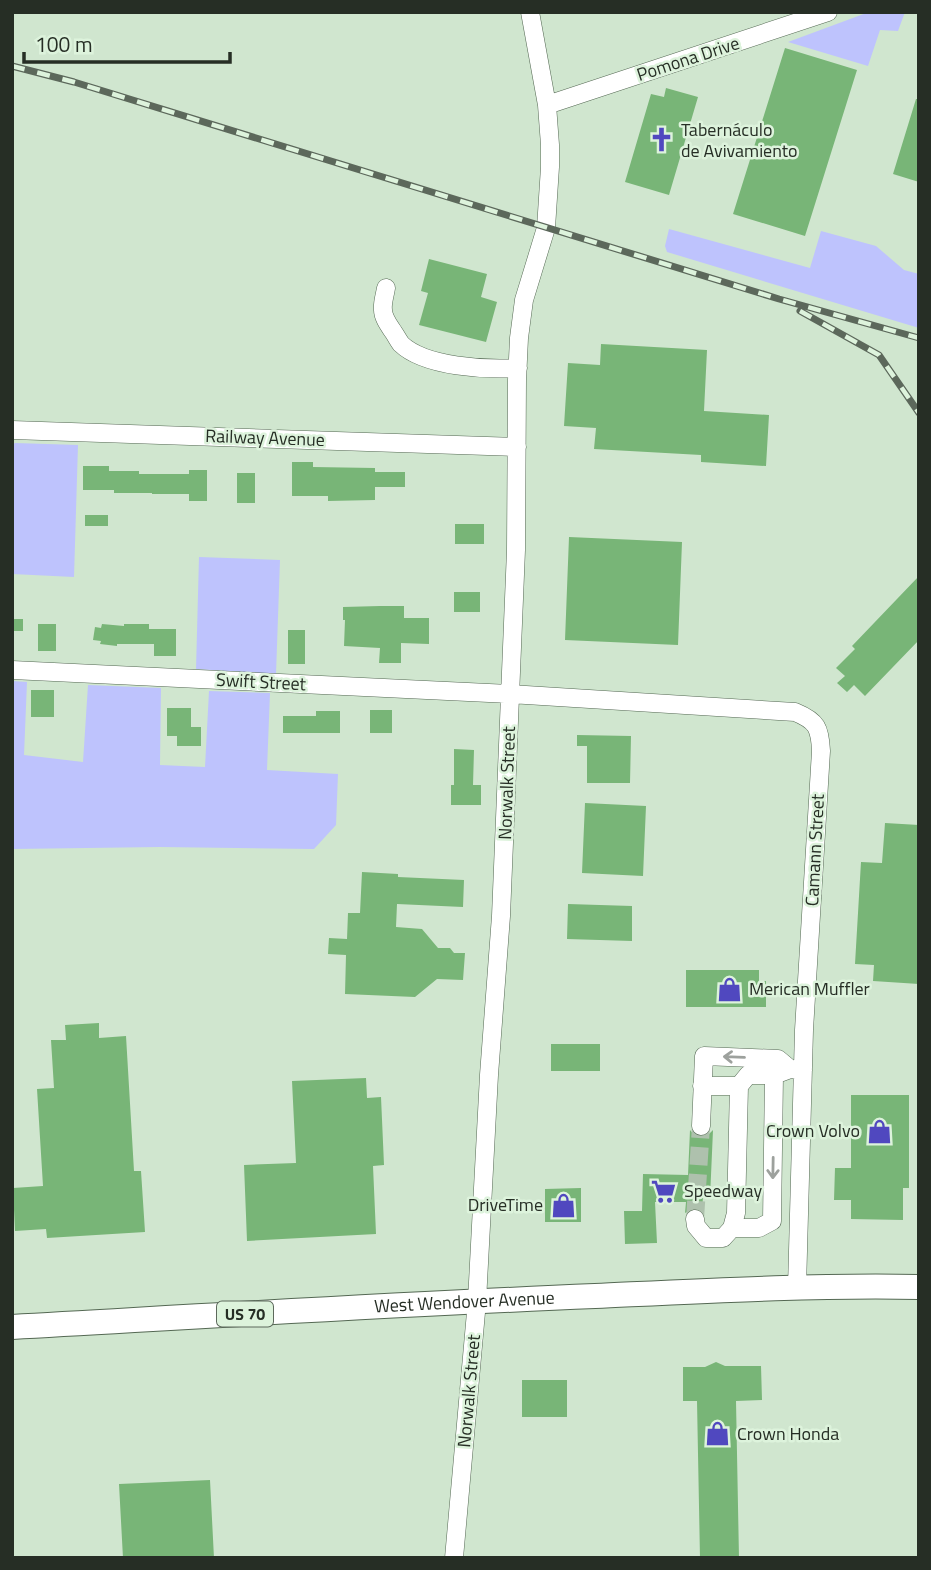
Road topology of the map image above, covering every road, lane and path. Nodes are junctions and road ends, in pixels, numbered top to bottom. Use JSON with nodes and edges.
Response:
{"nodes":[{"id":1,"x":530,"y":12,"type":"edge"},
{"id":2,"x":828,"y":12,"type":"edge"},
{"id":3,"x":547,"y":105,"type":"junction"},
{"id":4,"x":386,"y":288,"type":"dead end"},
{"id":5,"x":518,"y":368,"type":"junction"},
{"id":6,"x":12,"y":430,"type":"edge"},
{"id":7,"x":517,"y":447,"type":"junction"},
{"id":8,"x":12,"y":670,"type":"edge"},
{"id":9,"x":510,"y":694,"type":"junction"},
{"id":10,"x":789,"y":1071,"type":"junction"},
{"id":11,"x":702,"y":1086,"type":"junction"},
{"id":12,"x":739,"y":1086,"type":"junction"},
{"id":13,"x":701,"y":1126,"type":"tunnel mouth"},
{"id":14,"x":695,"y":1219,"type":"dead end"},
{"id":15,"x":732,"y":1228,"type":"junction"},
{"id":16,"x":797,"y":1287,"type":"junction"},
{"id":17,"x":919,"y":1287,"type":"edge"},
{"id":18,"x":477,"y":1301,"type":"junction"},
{"id":19,"x":12,"y":1327,"type":"edge"},
{"id":20,"x":454,"y":1558,"type":"edge"}],
"edges":[{"from":1,"to":3,"type":"street","name":"Norwalk Street"},
{"from":2,"to":3,"type":"street","name":"Pomona Drive"},
{"from":3,"to":5,"type":"street","name":"Norwalk Street"},
{"from":4,"to":5,"type":"street"},
{"from":5,"to":7,"type":"street","name":"Norwalk Street"},
{"from":6,"to":7,"type":"street","name":"Railway Avenue"},
{"from":7,"to":9,"type":"street","name":"Norwalk Street"},
{"from":8,"to":9,"type":"street","name":"Swift Street"},
{"from":9,"to":10,"type":"street","name":"Camann Street"},
{"from":9,"to":18,"type":"street","name":"Norwalk Street"},
{"from":10,"to":11,"type":"street","one_way":true},
{"from":10,"to":12,"type":"street"},
{"from":10,"to":15,"type":"street","one_way":true},
{"from":10,"to":16,"type":"street","name":"Camann Street"},
{"from":11,"to":12,"type":"street"},
{"from":11,"to":13,"type":"street"},
{"from":12,"to":15,"type":"street"},
{"from":14,"to":15,"type":"street"},
{"from":16,"to":17,"type":"highway","name":"West Wendover Avenue","number":"US 70"},
{"from":16,"to":18,"type":"highway","name":"West Wendover Avenue","number":"US 70"},
{"from":18,"to":19,"type":"highway","name":"West Wendover Avenue","number":"US 70"},
{"from":18,"to":20,"type":"street","name":"Norwalk Street"}]}
